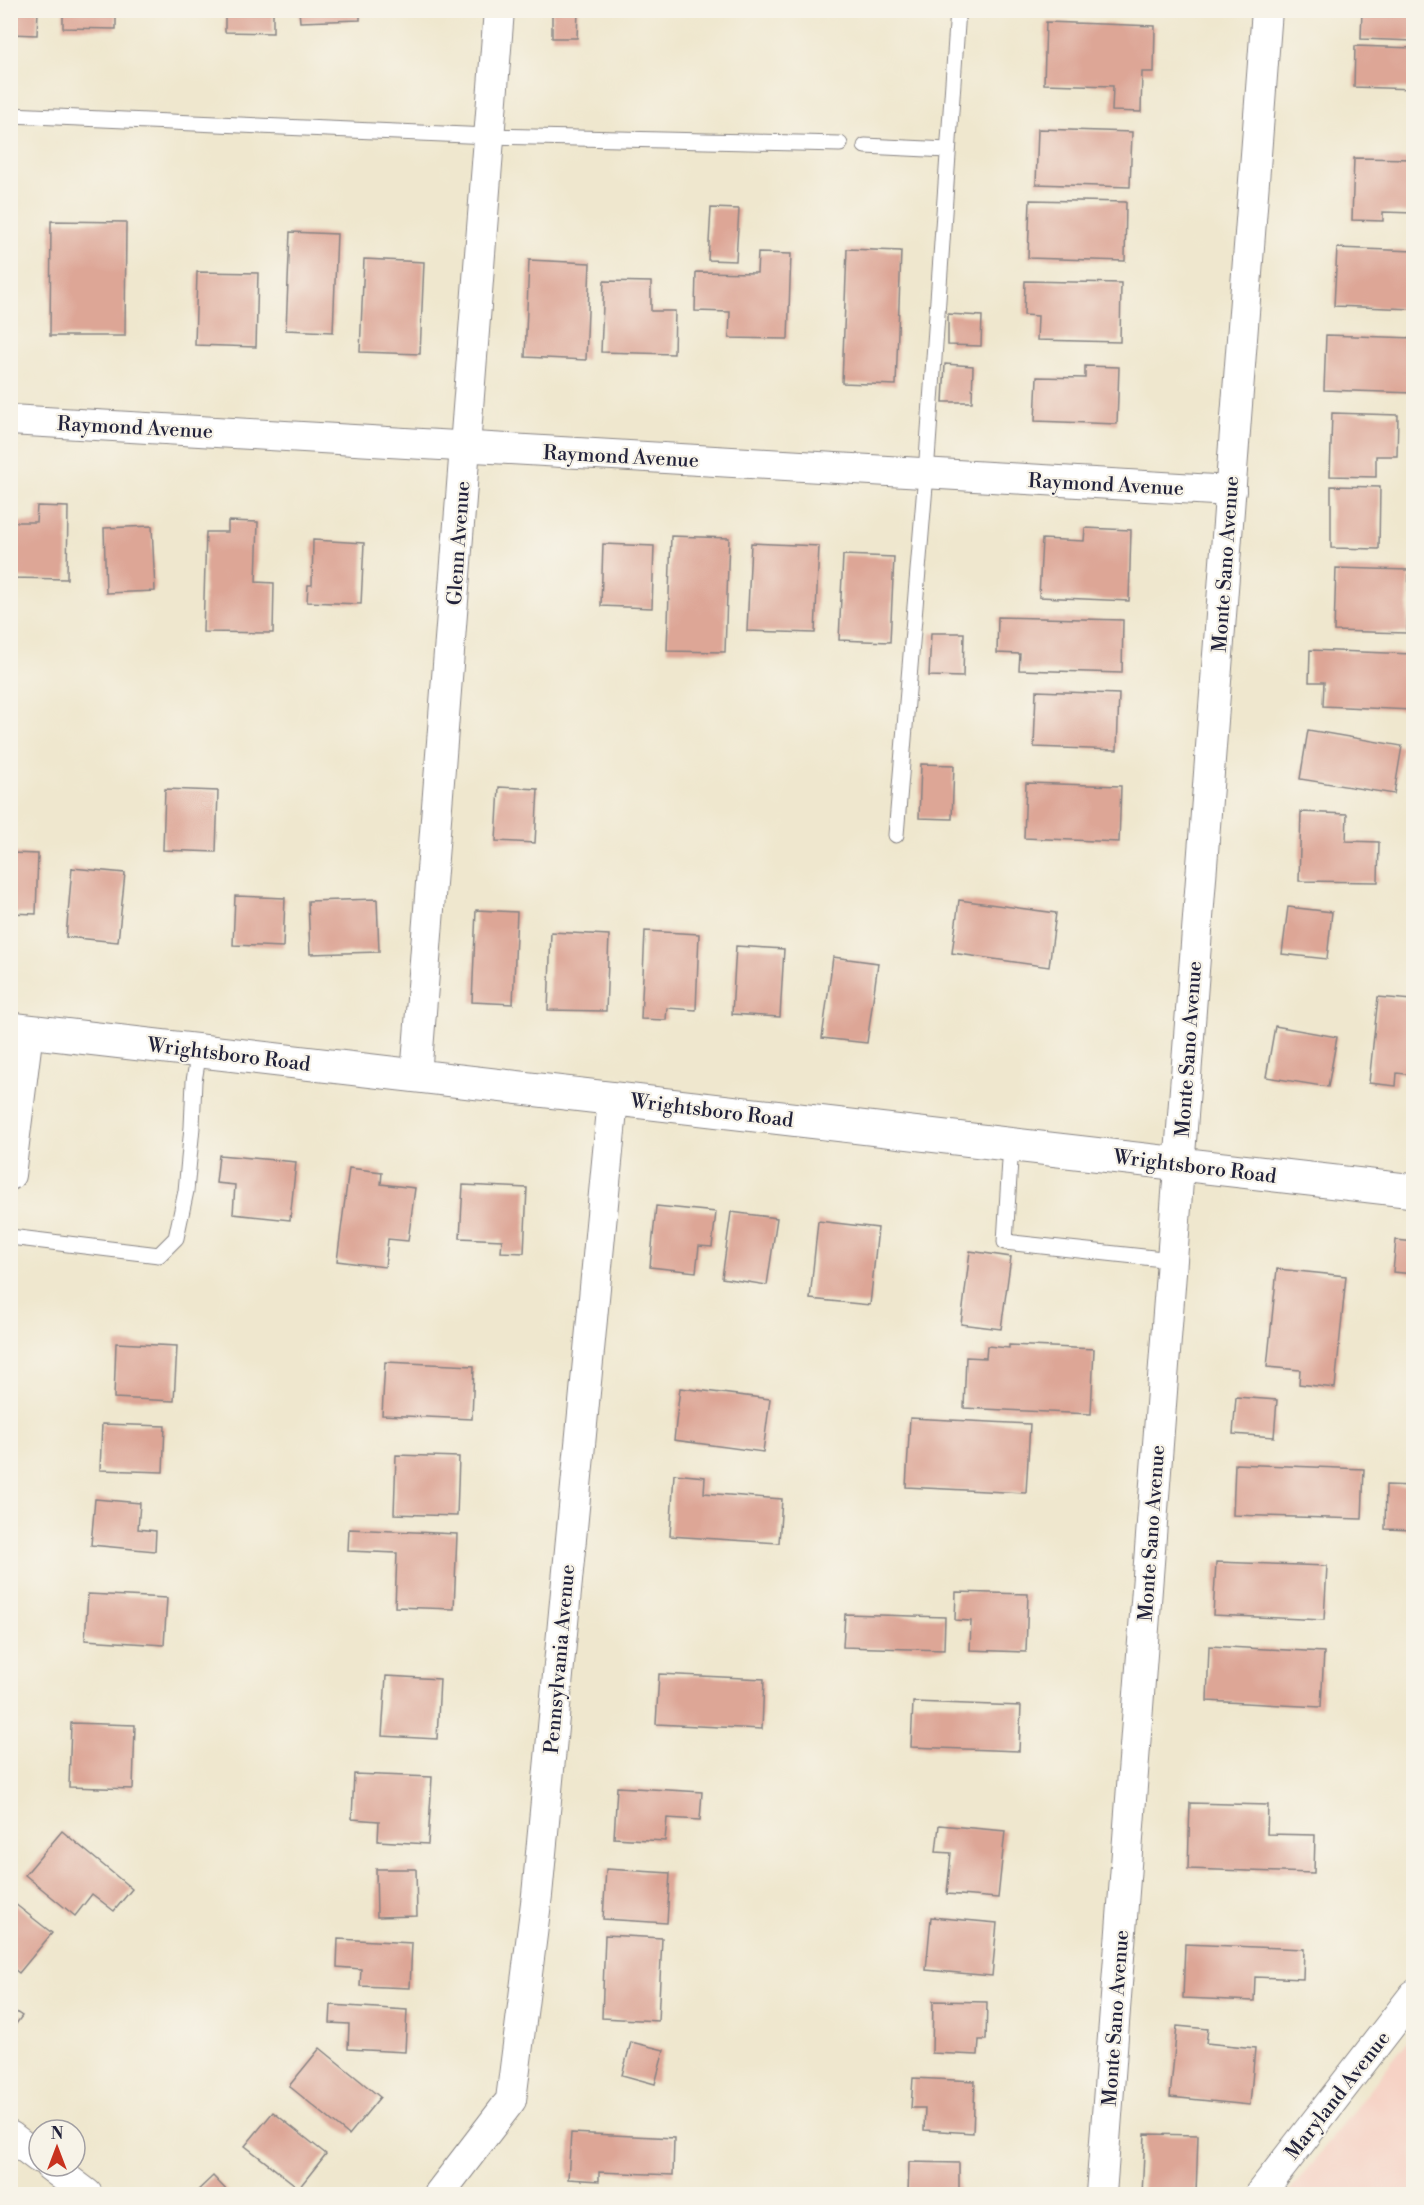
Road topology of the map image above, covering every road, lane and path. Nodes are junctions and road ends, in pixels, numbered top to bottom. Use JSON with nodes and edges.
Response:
{"nodes":[{"id":1,"x":499,"y":10,"type":"edge"},
{"id":2,"x":958,"y":10,"type":"edge"},
{"id":3,"x":1267,"y":10,"type":"edge"},
{"id":4,"x":10,"y":115,"type":"edge"},
{"id":5,"x":489,"y":136,"type":"junction"},
{"id":6,"x":840,"y":144,"type":"dead end"},
{"id":7,"x":865,"y":146,"type":"dead end"},
{"id":8,"x":948,"y":150,"type":"junction"},
{"id":9,"x":10,"y":420,"type":"edge"},
{"id":10,"x":465,"y":447,"type":"junction"},
{"id":11,"x":926,"y":474,"type":"junction"},
{"id":12,"x":1231,"y":492,"type":"junction"},
{"id":13,"x":896,"y":836,"type":"dead end"},
{"id":14,"x":19,"y":1030,"type":"edge"},
{"id":15,"x":199,"y":1051,"type":"junction"},
{"id":16,"x":416,"y":1076,"type":"junction"},
{"id":17,"x":613,"y":1099,"type":"junction"},
{"id":18,"x":13,"y":1129,"type":"edge"},
{"id":19,"x":1011,"y":1144,"type":"junction"},
{"id":20,"x":1179,"y":1164,"type":"junction"},
{"id":21,"x":10,"y":1175,"type":"edge"},
{"id":22,"x":1413,"y":1191,"type":"edge"},
{"id":23,"x":10,"y":1237,"type":"edge"},
{"id":24,"x":1172,"y":1260,"type":"junction"},
{"id":25,"x":1413,"y":1995,"type":"edge"},
{"id":26,"x":10,"y":2136,"type":"edge"},
{"id":27,"x":27,"y":2149,"type":"edge"},
{"id":28,"x":66,"y":2178,"type":"edge"},
{"id":29,"x":87,"y":2194,"type":"edge"},
{"id":30,"x":439,"y":2194,"type":"edge"},
{"id":31,"x":1101,"y":2194,"type":"edge"},
{"id":32,"x":1260,"y":2194,"type":"edge"}],
"edges":[{"from":1,"to":5,"type":"street","name":"Glenn Avenue"},
{"from":2,"to":8,"type":"lane"},
{"from":3,"to":12,"type":"street","name":"Monte Sano Avenue"},
{"from":4,"to":5,"type":"lane"},
{"from":5,"to":6,"type":"lane"},
{"from":5,"to":10,"type":"street","name":"Glenn Avenue"},
{"from":7,"to":8,"type":"lane"},
{"from":8,"to":11,"type":"lane"},
{"from":9,"to":10,"type":"street","name":"Raymond Avenue"},
{"from":10,"to":11,"type":"street","name":"Raymond Avenue"},
{"from":10,"to":16,"type":"street","name":"Glenn Avenue"},
{"from":11,"to":12,"type":"street","name":"Raymond Avenue"},
{"from":11,"to":13,"type":"lane"},
{"from":12,"to":20,"type":"street","name":"Monte Sano Avenue"},
{"from":14,"to":15,"type":"main road","name":"Wrightsboro Road"},
{"from":14,"to":18,"type":"street"},
{"from":15,"to":16,"type":"main road","name":"Wrightsboro Road"},
{"from":15,"to":23,"type":"lane"},
{"from":16,"to":17,"type":"main road","name":"Wrightsboro Road"},
{"from":17,"to":19,"type":"main road","name":"Wrightsboro Road"},
{"from":17,"to":30,"type":"street","name":"Pennsylvania Avenue"},
{"from":18,"to":21,"type":"street"},
{"from":19,"to":20,"type":"main road","name":"Wrightsboro Road"},
{"from":19,"to":24,"type":"lane"},
{"from":20,"to":22,"type":"main road","name":"Wrightsboro Road"},
{"from":20,"to":24,"type":"street","name":"Monte Sano Avenue"},
{"from":24,"to":31,"type":"street","name":"Monte Sano Avenue"},
{"from":25,"to":32,"type":"street","name":"Maryland Avenue"},
{"from":26,"to":27,"type":"street"},
{"from":28,"to":29,"type":"street"}]}
